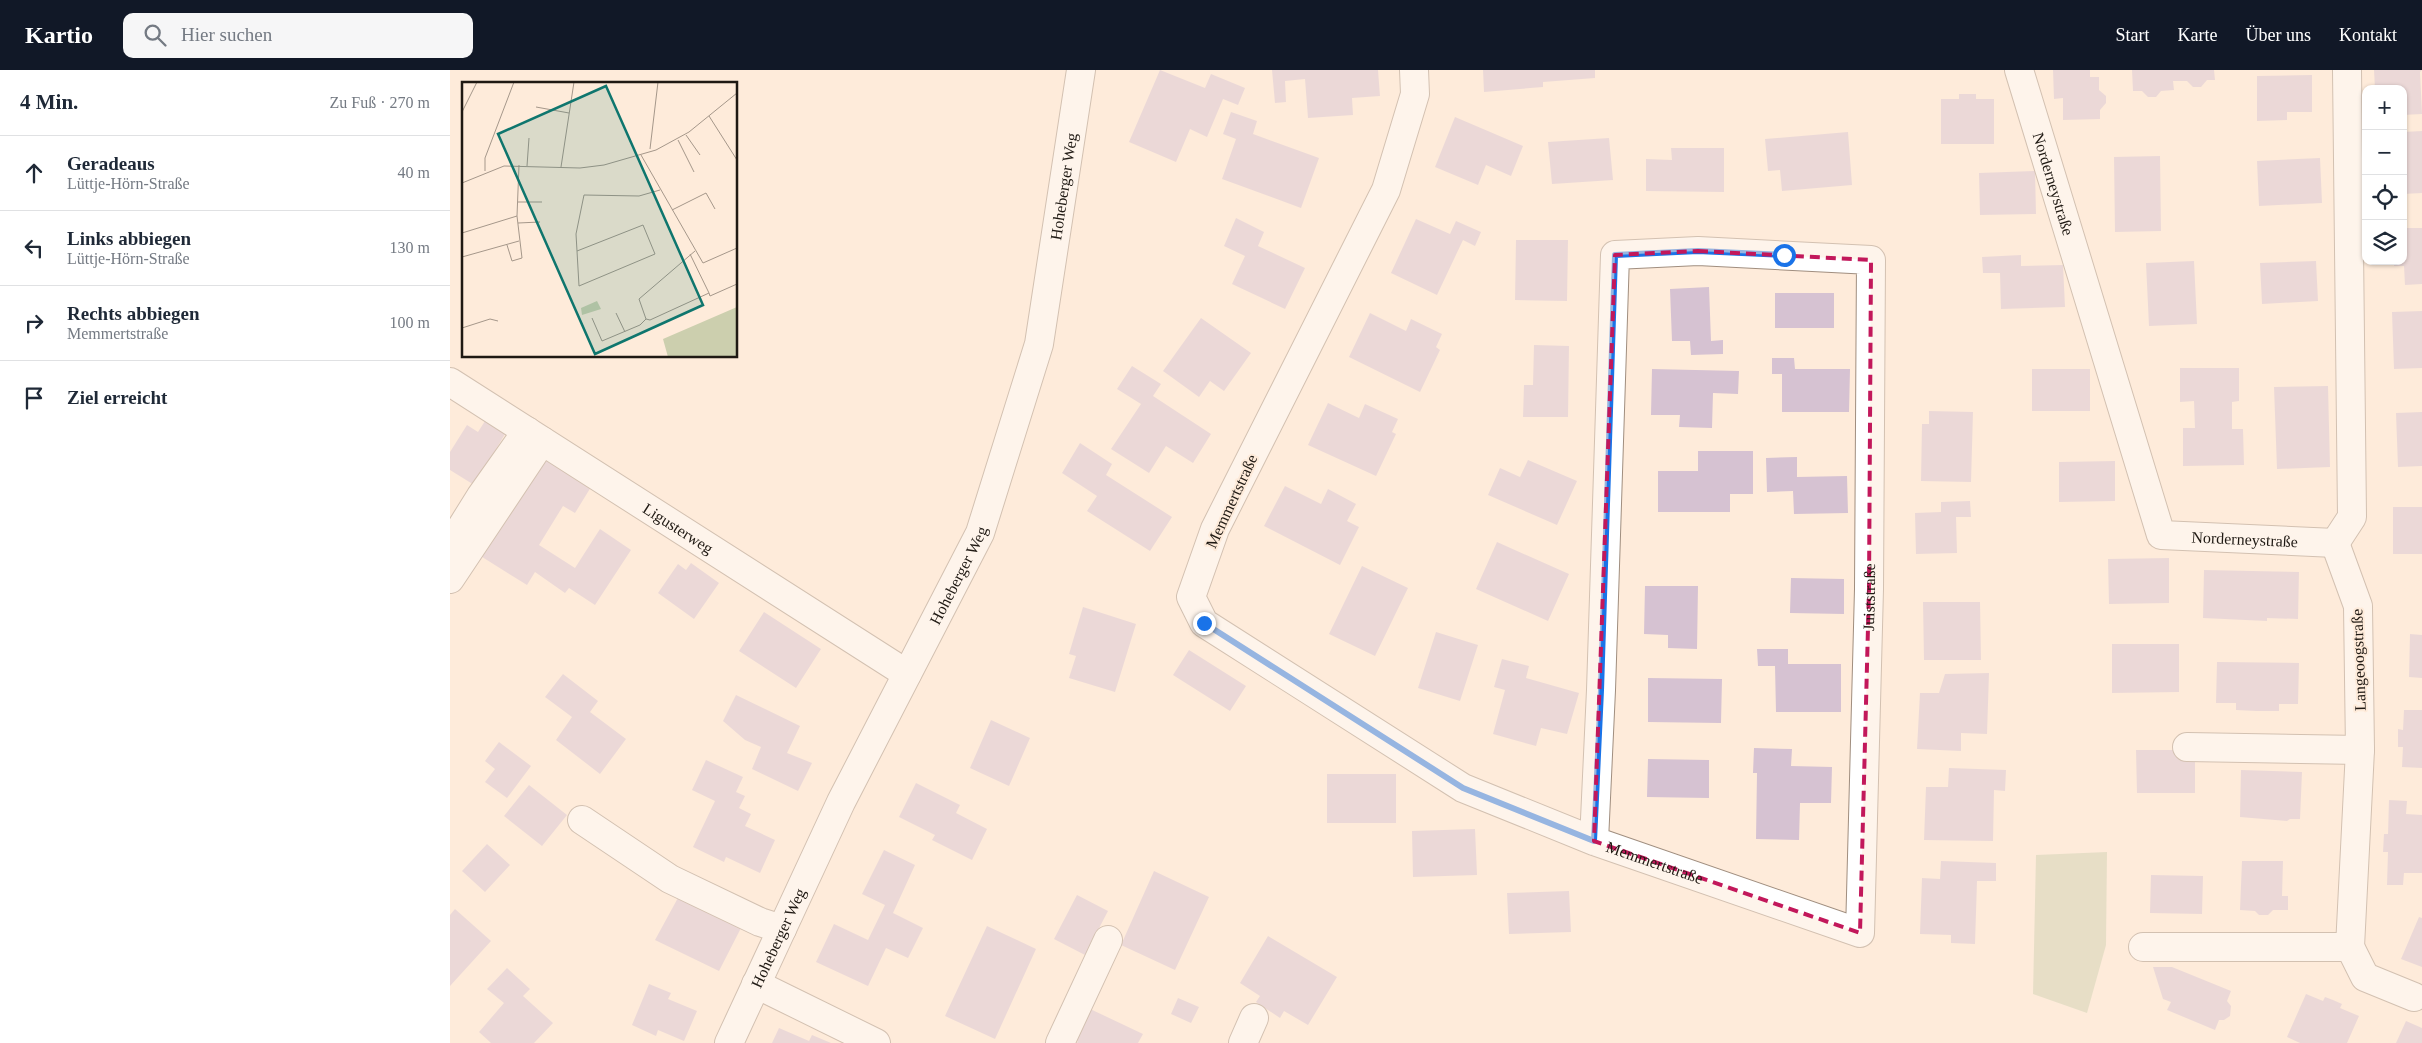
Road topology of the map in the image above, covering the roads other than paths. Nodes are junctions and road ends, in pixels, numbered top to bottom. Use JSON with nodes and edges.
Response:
{"nodes":[{"id":1,"x":1081,"y":70,"type":"edge"},
{"id":2,"x":1414,"y":70,"type":"edge"},
{"id":3,"x":2018,"y":70,"type":"edge"},
{"id":4,"x":2347,"y":70,"type":"edge"},
{"id":5,"x":450,"y":382,"type":"edge"},
{"id":6,"x":534,"y":436,"type":"junction"},
{"id":7,"x":2335,"y":543,"type":"junction"},
{"id":8,"x":450,"y":546,"type":"edge"},
{"id":9,"x":450,"y":579,"type":"edge"},
{"id":10,"x":907,"y":674,"type":"junction"},
{"id":11,"x":2186,"y":747,"type":"dead end"},
{"id":12,"x":2360,"y":750,"type":"junction"},
{"id":13,"x":582,"y":820,"type":"dead end"},
{"id":14,"x":1594,"y":841,"type":"junction"},
{"id":15,"x":782,"y":929,"type":"junction"},
{"id":16,"x":1860,"y":933,"type":"joint"},
{"id":17,"x":1108,"y":940,"type":"dead end"},
{"id":18,"x":2143,"y":947,"type":"dead end"},
{"id":19,"x":2350,"y":947,"type":"junction"},
{"id":20,"x":756,"y":984,"type":"junction"},
{"id":21,"x":2414,"y":997,"type":"dead end"},
{"id":22,"x":1254,"y":1018,"type":"dead end"},
{"id":23,"x":729,"y":1043,"type":"edge"},
{"id":24,"x":876,"y":1043,"type":"edge"},
{"id":25,"x":1060,"y":1043,"type":"edge"},
{"id":26,"x":1243,"y":1043,"type":"edge"}],
"edges":[{"from":1,"to":10,"type":"street","name":"Hoheberger Weg"},
{"from":2,"to":14,"type":"street","name":"Memmertstraße"},
{"from":3,"to":7,"type":"street","name":"Norderneystraße"},
{"from":4,"to":7,"type":"street"},
{"from":5,"to":6,"type":"street","name":"Ligusterweg"},
{"from":6,"to":8,"type":"street"},
{"from":6,"to":9,"type":"street"},
{"from":6,"to":10,"type":"street","name":"Ligusterweg"},
{"from":7,"to":12,"type":"street","name":"Langeoogstraße"},
{"from":10,"to":15,"type":"street","name":"Hoheberger Weg"},
{"from":11,"to":12,"type":"street"},
{"from":12,"to":19,"type":"street","name":"Langeoogstraße"},
{"from":13,"to":15,"type":"street"},
{"from":14,"to":16,"type":"street","name":"Memmertstraße"},
{"from":14,"to":16,"type":"street","name":"Juiststraße"},
{"from":15,"to":20,"type":"street","name":"Hoheberger Weg"},
{"from":17,"to":25,"type":"street"},
{"from":18,"to":19,"type":"street"},
{"from":19,"to":21,"type":"street","name":"Langeoogstraße"},
{"from":20,"to":23,"type":"street","name":"Hoheberger Weg"},
{"from":20,"to":24,"type":"street"},
{"from":22,"to":26,"type":"street"}]}
